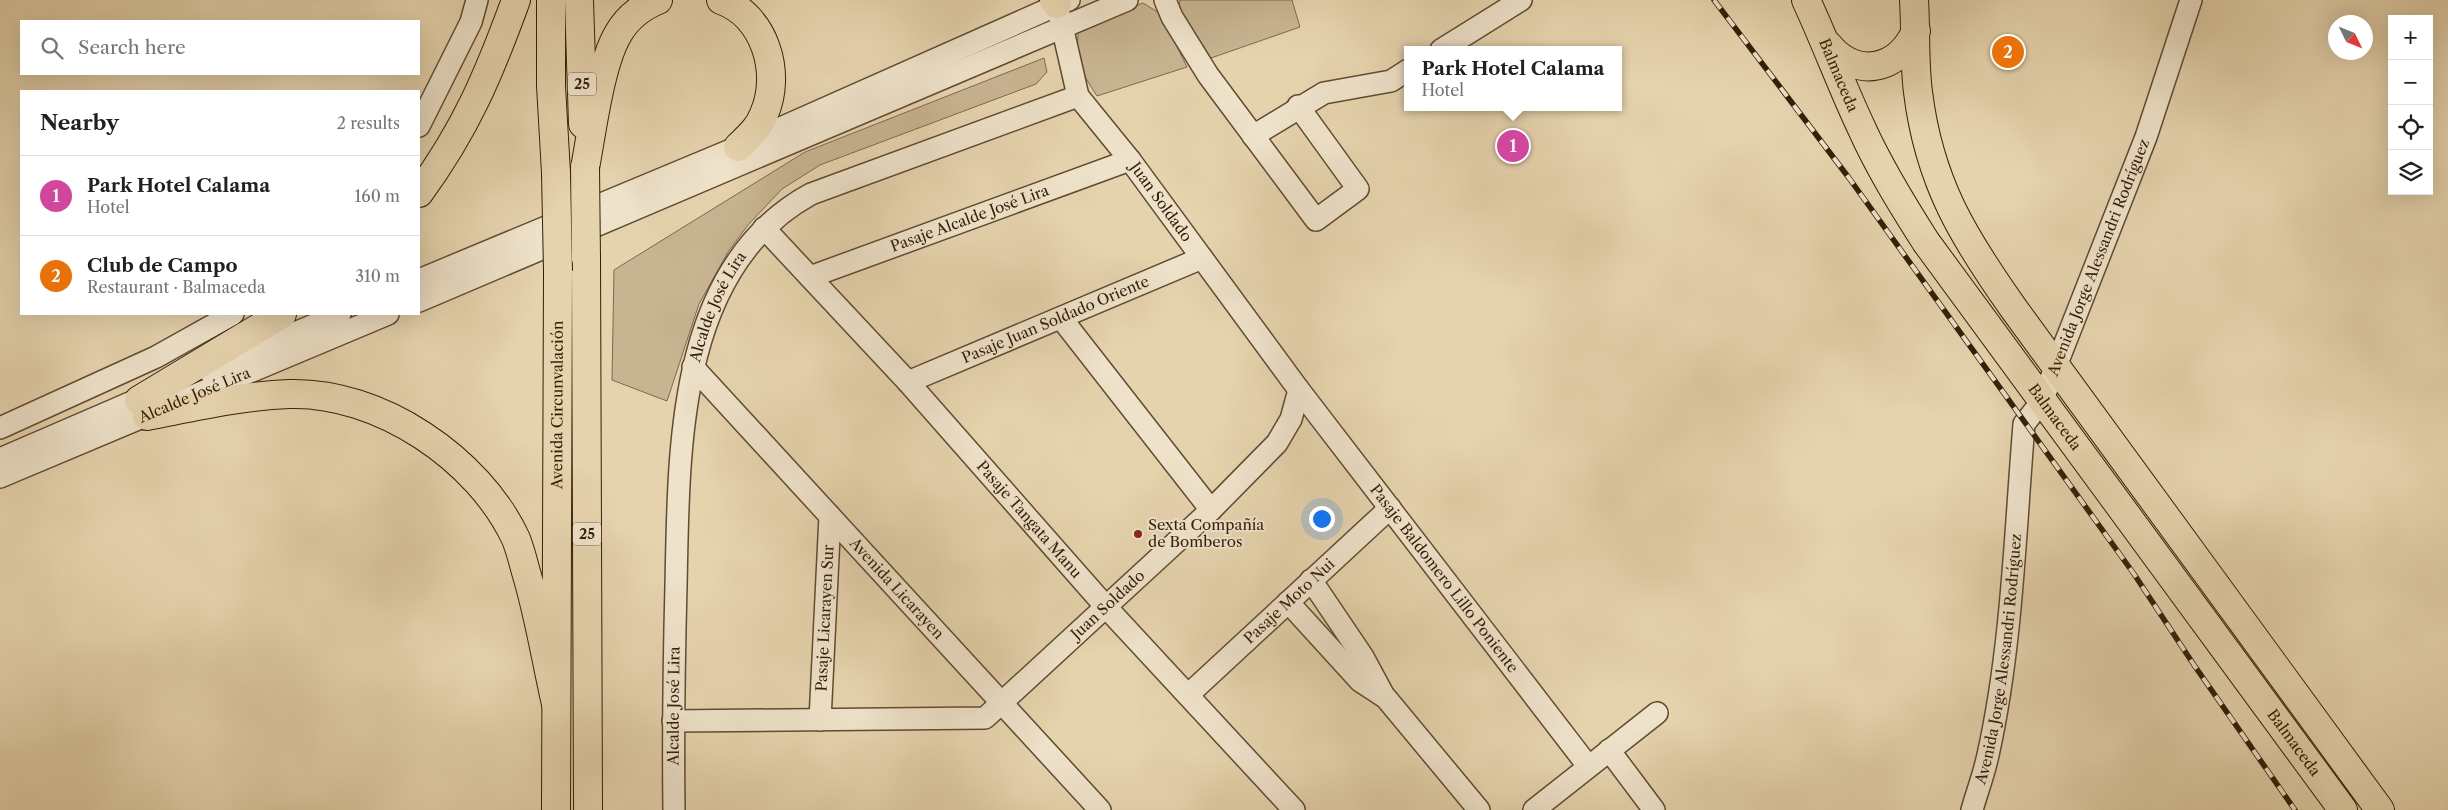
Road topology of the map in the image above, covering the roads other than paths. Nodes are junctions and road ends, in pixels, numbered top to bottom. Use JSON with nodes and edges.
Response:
{"nodes":[{"id":1,"x":476,"y":0,"type":"edge"},
{"id":2,"x":516,"y":0,"type":"edge"},
{"id":3,"x":551,"y":0,"type":"edge"},
{"id":4,"x":579,"y":0,"type":"edge"},
{"id":5,"x":658,"y":0,"type":"edge"},
{"id":6,"x":721,"y":0,"type":"edge"},
{"id":7,"x":1127,"y":0,"type":"edge"},
{"id":8,"x":1165,"y":0,"type":"edge"},
{"id":9,"x":1521,"y":0,"type":"edge"},
{"id":10,"x":1806,"y":0,"type":"edge"},
{"id":11,"x":1914,"y":0,"type":"edge"},
{"id":12,"x":2191,"y":0,"type":"edge"},
{"id":13,"x":1060,"y":6,"type":"edge"},
{"id":14,"x":1916,"y":31,"type":"junction"},
{"id":15,"x":1447,"y":46,"type":"edge"},
{"id":16,"x":1828,"y":46,"type":"junction"},
{"id":17,"x":1404,"y":73,"type":"edge"},
{"id":18,"x":1078,"y":96,"type":"junction"},
{"id":19,"x":1298,"y":106,"type":"junction"},
{"id":20,"x":420,"y":124,"type":"edge"},
{"id":21,"x":1253,"y":136,"type":"junction"},
{"id":22,"x":738,"y":147,"type":"junction"},
{"id":23,"x":1130,"y":160,"type":"junction"},
{"id":24,"x":585,"y":168,"type":"junction"},
{"id":25,"x":420,"y":192,"type":"edge"},
{"id":26,"x":764,"y":228,"type":"junction"},
{"id":27,"x":1202,"y":258,"type":"junction"},
{"id":28,"x":810,"y":277,"type":"junction"},
{"id":29,"x":420,"y":280,"type":"edge"},
{"id":30,"x":420,"y":301,"type":"edge"},
{"id":31,"x":231,"y":315,"type":"edge"},
{"id":32,"x":281,"y":315,"type":"edge"},
{"id":33,"x":338,"y":315,"type":"edge"},
{"id":34,"x":385,"y":315,"type":"edge"},
{"id":35,"x":1061,"y":318,"type":"junction"},
{"id":36,"x":2056,"y":366,"type":"junction"},
{"id":37,"x":693,"y":367,"type":"junction"},
{"id":38,"x":908,"y":382,"type":"junction"},
{"id":39,"x":1299,"y":390,"type":"junction"},
{"id":40,"x":2042,"y":402,"type":"junction"},
{"id":41,"x":143,"y":408,"type":"junction"},
{"id":42,"x":0,"y":428,"type":"edge"},
{"id":43,"x":0,"y":459,"type":"edge"},
{"id":44,"x":0,"y":477,"type":"edge"},
{"id":45,"x":1390,"y":508,"type":"junction"},
{"id":46,"x":1211,"y":510,"type":"junction"},
{"id":47,"x":830,"y":516,"type":"junction"},
{"id":48,"x":1311,"y":580,"type":"junction"},
{"id":49,"x":1288,"y":602,"type":"junction"},
{"id":50,"x":1106,"y":607,"type":"junction"},
{"id":51,"x":1188,"y":695,"type":"junction"},
{"id":52,"x":1386,"y":698,"type":"junction"},
{"id":53,"x":556,"y":704,"type":"junction"},
{"id":54,"x":1002,"y":704,"type":"junction"},
{"id":55,"x":1657,"y":713,"type":"dead end"},
{"id":56,"x":820,"y":720,"type":"junction"},
{"id":57,"x":673,"y":721,"type":"junction"},
{"id":58,"x":1609,"y":750,"type":"junction"},
{"id":59,"x":1588,"y":766,"type":"junction"},
{"id":60,"x":1535,"y":806,"type":"edge"},
{"id":61,"x":556,"y":810,"type":"edge"},
{"id":62,"x":588,"y":810,"type":"edge"},
{"id":63,"x":674,"y":810,"type":"edge"},
{"id":64,"x":1100,"y":810,"type":"edge"},
{"id":65,"x":1294,"y":810,"type":"edge"},
{"id":66,"x":1479,"y":810,"type":"edge"},
{"id":67,"x":1654,"y":810,"type":"edge"},
{"id":68,"x":1972,"y":810,"type":"edge"},
{"id":69,"x":2342,"y":810,"type":"edge"},
{"id":70,"x":2380,"y":810,"type":"edge"}],
"edges":[{"from":1,"to":20,"type":"street"},
{"from":2,"to":25,"type":"main road"},
{"from":3,"to":53,"type":"main road","name":"Avenida Circunvalación","number":"25","bridge":true},
{"from":4,"to":24,"type":"main road","name":"Avenida Circunvalación","number":"25"},
{"from":5,"to":24,"type":"main road"},
{"from":6,"to":22,"type":"main road"},
{"from":7,"to":13,"type":"street"},
{"from":8,"to":21,"type":"street"},
{"from":9,"to":15,"type":"street"},
{"from":10,"to":16,"type":"main road","name":"Balmaceda"},
{"from":11,"to":14,"type":"main road","name":"Balmaceda"},
{"from":12,"to":36,"type":"street","name":"Avenida Jorge Alessandri Rodríguez"},
{"from":13,"to":18,"type":"street"},
{"from":13,"to":22,"type":"street"},
{"from":13,"to":30,"type":"street"},
{"from":14,"to":16,"type":"main road"},
{"from":14,"to":36,"type":"main road","name":"Balmaceda"},
{"from":16,"to":40,"type":"main road","name":"Balmaceda"},
{"from":17,"to":19,"type":"street"},
{"from":18,"to":23,"type":"street","name":"Juan Soldado"},
{"from":18,"to":26,"type":"street","name":"Alcalde José Lira"},
{"from":19,"to":21,"type":"street"},
{"from":19,"to":21,"type":"street"},
{"from":22,"to":29,"type":"street"},
{"from":23,"to":27,"type":"street","name":"Juan Soldado"},
{"from":23,"to":28,"type":"street","name":"Pasaje Alcalde José Lira"},
{"from":24,"to":62,"type":"main road","name":"Avenida Circunvalación","number":"25","bridge":true},
{"from":26,"to":28,"type":"street","name":"Pasaje Tangata Manu"},
{"from":26,"to":37,"type":"street","name":"Alcalde José Lira"},
{"from":27,"to":35,"type":"street","name":"Pasaje Juan Soldado Oriente"},
{"from":27,"to":39,"type":"street","name":"Juan Soldado"},
{"from":28,"to":38,"type":"street","name":"Pasaje Tangata Manu"},
{"from":31,"to":42,"type":"street"},
{"from":32,"to":41,"type":"main road"},
{"from":33,"to":41,"type":"street","name":"Alcalde José Lira"},
{"from":34,"to":41,"type":"street","name":"Alcalde José Lira"},
{"from":35,"to":38,"type":"street","name":"Pasaje Juan Soldado Oriente"},
{"from":35,"to":46,"type":"street"},
{"from":36,"to":40,"type":"street","name":"Avenida Jorge Alessandri Rodríguez"},
{"from":36,"to":70,"type":"main road","name":"Balmaceda"},
{"from":37,"to":47,"type":"street","name":"Avenida Licarayen"},
{"from":37,"to":57,"type":"street","name":"Alcalde José Lira"},
{"from":38,"to":50,"type":"street","name":"Pasaje Tangata Manu"},
{"from":39,"to":45,"type":"street","name":"Pasaje Baldomero Lillo Poniente"},
{"from":39,"to":46,"type":"street","name":"Juan Soldado"},
{"from":40,"to":68,"type":"street","name":"Avenida Jorge Alessandri Rodríguez"},
{"from":40,"to":69,"type":"main road","name":"Balmaceda"},
{"from":41,"to":43,"type":"street","name":"Alcalde José Lira"},
{"from":41,"to":44,"type":"street","name":"Alcalde José Lira"},
{"from":41,"to":53,"type":"main road"},
{"from":45,"to":48,"type":"street","name":"Pasaje Moto Nui"},
{"from":45,"to":59,"type":"street","name":"Pasaje Baldomero Lillo Poniente"},
{"from":46,"to":50,"type":"street","name":"Juan Soldado"},
{"from":47,"to":54,"type":"street","name":"Avenida Licarayen"},
{"from":47,"to":56,"type":"street","name":"Pasaje Licarayen Sur"},
{"from":48,"to":49,"type":"street","name":"Pasaje Moto Nui"},
{"from":48,"to":52,"type":"street"},
{"from":49,"to":51,"type":"street","name":"Pasaje Moto Nui"},
{"from":49,"to":52,"type":"street"},
{"from":50,"to":51,"type":"street","name":"Pasaje Tangata Manu"},
{"from":50,"to":54,"type":"street","name":"Juan Soldado"},
{"from":51,"to":65,"type":"street","name":"Pasaje Tangata Manu"},
{"from":52,"to":66,"type":"street"},
{"from":53,"to":61,"type":"main road","name":"Avenida Circunvalación","number":"25"},
{"from":54,"to":56,"type":"street","name":"Juan Soldado"},
{"from":54,"to":64,"type":"street","name":"Avenida Licarayen"},
{"from":55,"to":58,"type":"street"},
{"from":56,"to":57,"type":"street","name":"Juan Soldado"},
{"from":57,"to":63,"type":"street","name":"Alcalde José Lira"},
{"from":58,"to":59,"type":"street"},
{"from":58,"to":67,"type":"street"},
{"from":59,"to":60,"type":"street"}]}
